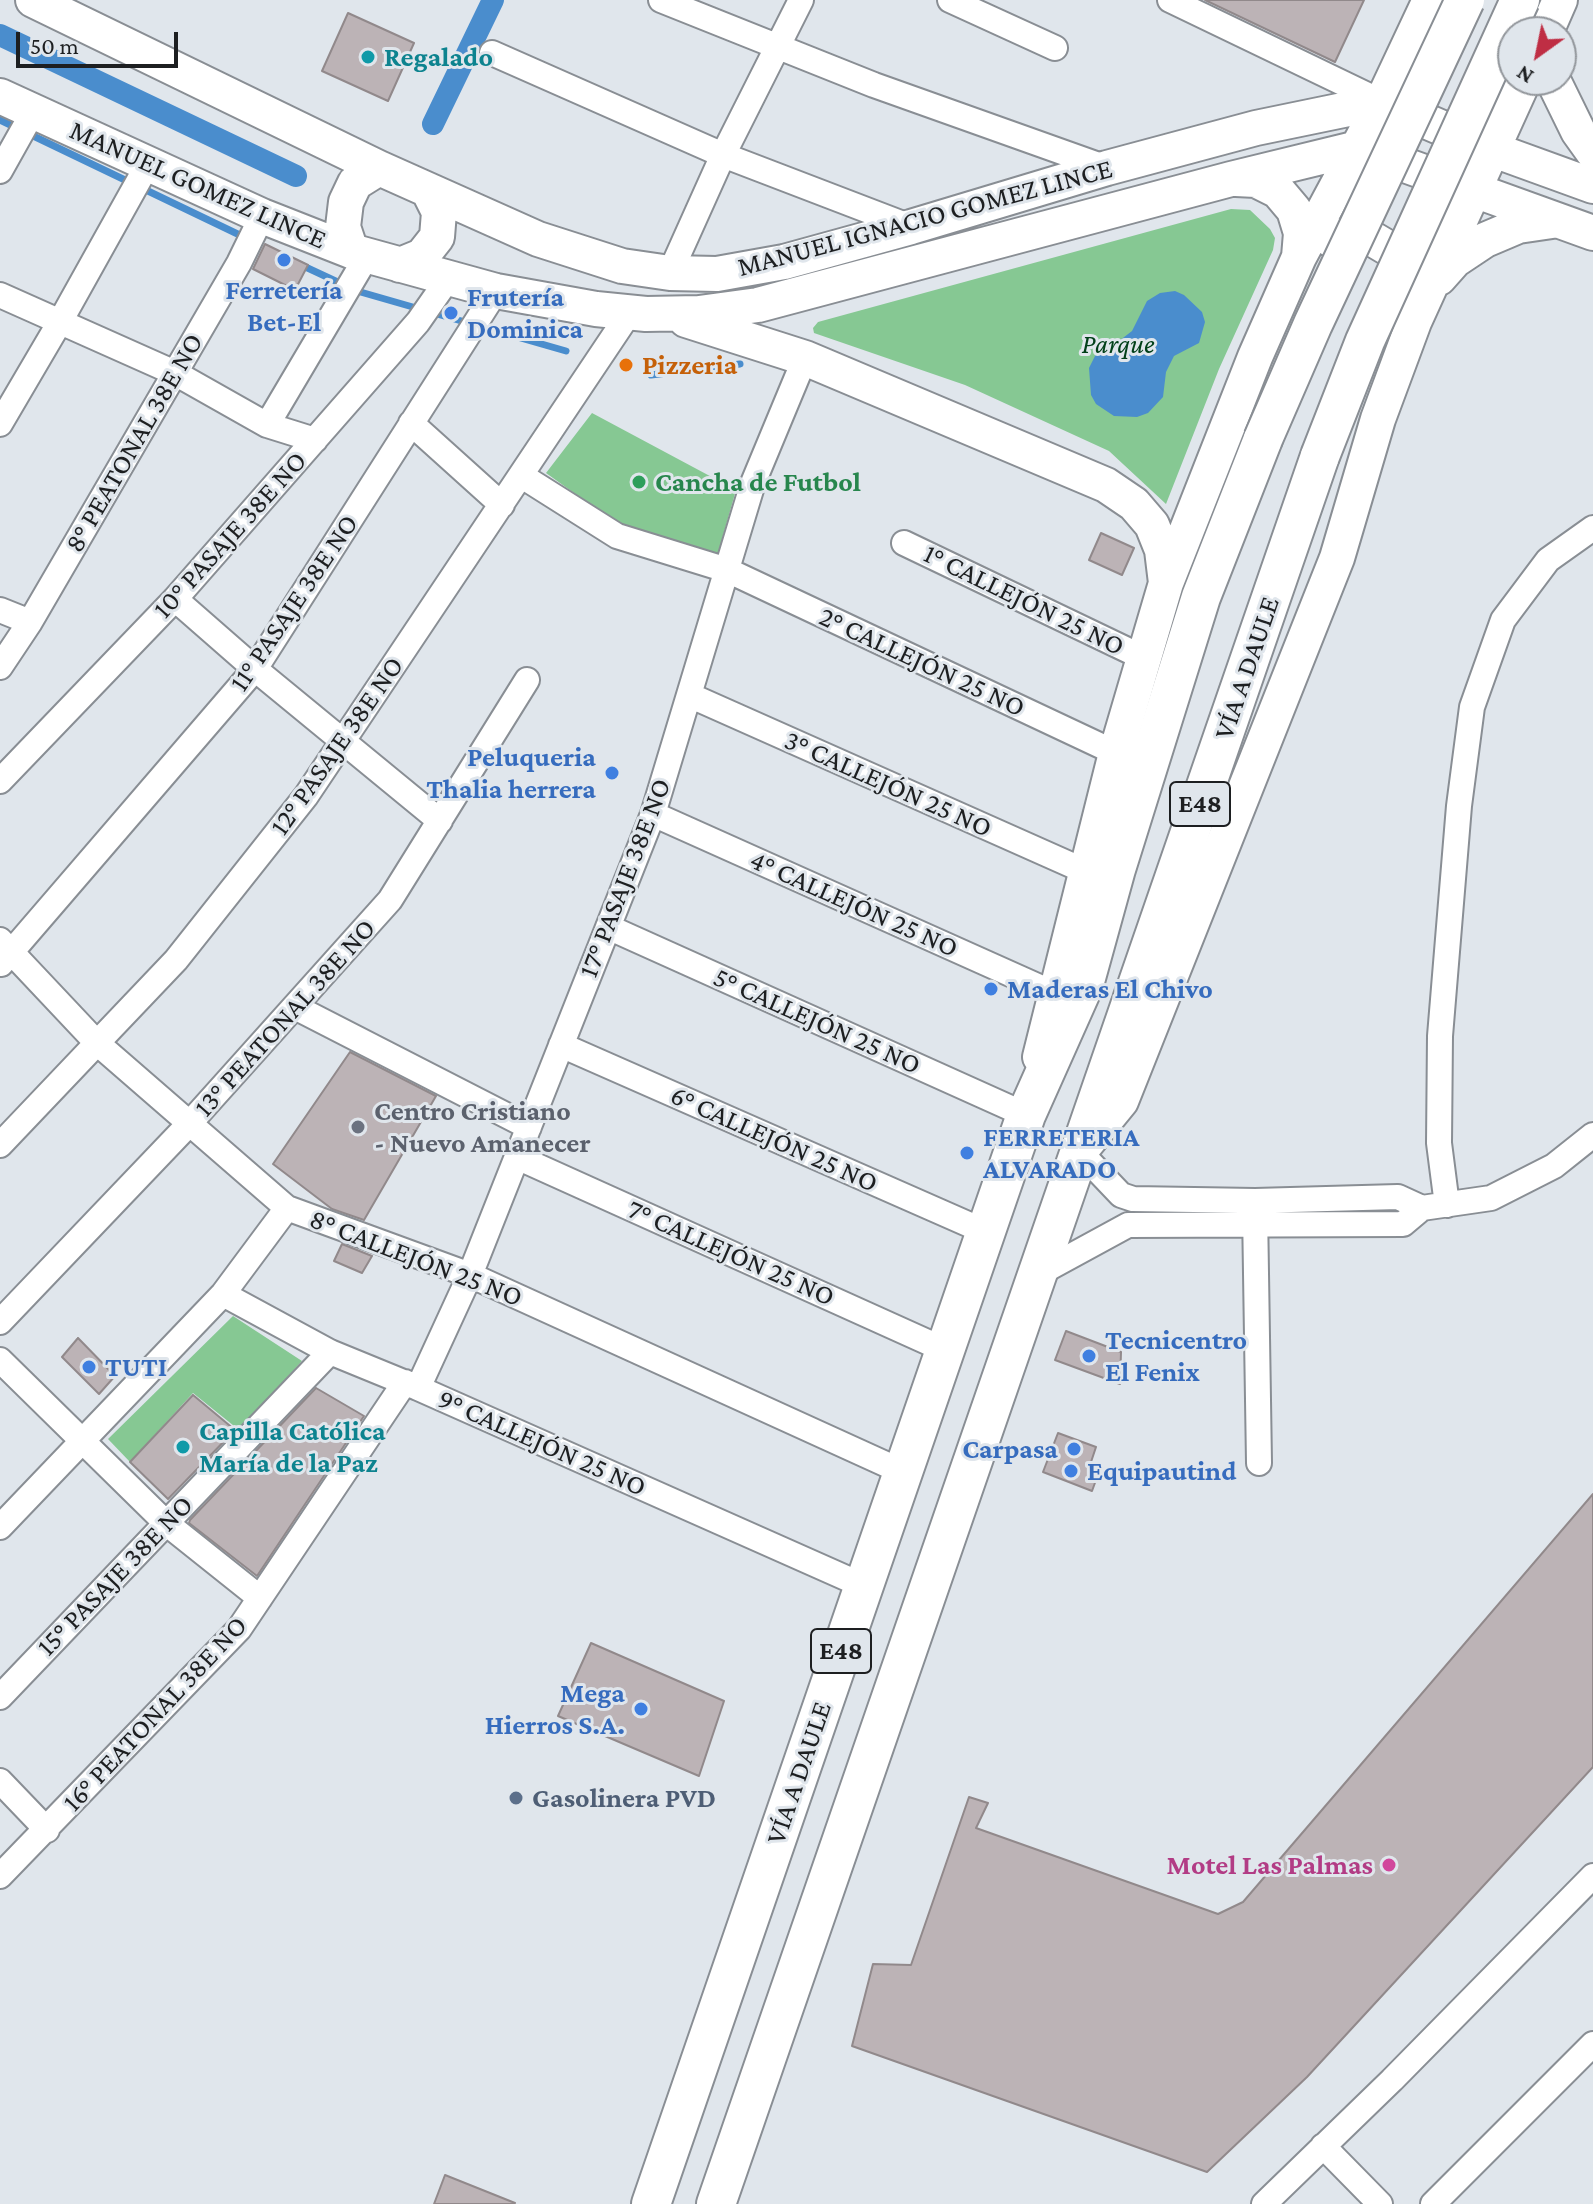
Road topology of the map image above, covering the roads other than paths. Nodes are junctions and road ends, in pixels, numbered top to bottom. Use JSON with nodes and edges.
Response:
{"nodes":[{"id":1,"x":33,"y":0,"type":"edge"},
{"id":2,"x":661,"y":0,"type":"edge"},
{"id":3,"x":801,"y":0,"type":"edge"},
{"id":4,"x":950,"y":0,"type":"edge"},
{"id":5,"x":1170,"y":0,"type":"edge"},
{"id":6,"x":1430,"y":0,"type":"edge"},
{"id":7,"x":1465,"y":0,"type":"edge"},
{"id":8,"x":1520,"y":0,"type":"edge"},
{"id":9,"x":777,"y":48,"type":"junction"},
{"id":10,"x":1055,"y":48,"type":"dead end"},
{"id":11,"x":492,"y":53,"type":"dead end"},
{"id":12,"x":0,"y":96,"type":"edge"},
{"id":13,"x":1516,"y":96,"type":"edge"},
{"id":14,"x":1561,"y":96,"type":"edge"},
{"id":15,"x":1382,"y":102,"type":"junction"},
{"id":16,"x":33,"y":112,"type":"junction"},
{"id":17,"x":1358,"y":148,"type":"junction"},
{"id":18,"x":1491,"y":149,"type":"junction"},
{"id":19,"x":1593,"y":152,"type":"edge"},
{"id":20,"x":723,"y":155,"type":"junction"},
{"id":21,"x":148,"y":164,"type":"junction"},
{"id":22,"x":379,"y":168,"type":"junction"},
{"id":23,"x":1107,"y":168,"type":"junction"},
{"id":24,"x":0,"y":171,"type":"edge"},
{"id":25,"x":1231,"y":179,"type":"junction"},
{"id":26,"x":1593,"y":186,"type":"edge"},
{"id":27,"x":428,"y":190,"type":"junction"},
{"id":28,"x":1472,"y":191,"type":"junction"},
{"id":29,"x":262,"y":216,"type":"junction"},
{"id":30,"x":1554,"y":221,"type":"junction"},
{"id":31,"x":911,"y":227,"type":"junction"},
{"id":32,"x":1593,"y":233,"type":"edge"},
{"id":33,"x":359,"y":254,"type":"junction"},
{"id":34,"x":1299,"y":257,"type":"junction"},
{"id":35,"x":400,"y":265,"type":"junction"},
{"id":36,"x":670,"y":273,"type":"junction"},
{"id":37,"x":448,"y":279,"type":"junction"},
{"id":38,"x":1430,"y":287,"type":"junction"},
{"id":39,"x":496,"y":291,"type":"junction"},
{"id":40,"x":0,"y":295,"type":"edge"},
{"id":41,"x":630,"y":312,"type":"junction"},
{"id":42,"x":667,"y":314,"type":"junction"},
{"id":43,"x":61,"y":320,"type":"junction"},
{"id":44,"x":1414,"y":322,"type":"junction"},
{"id":45,"x":805,"y":358,"type":"junction"},
{"id":46,"x":175,"y":373,"type":"junction"},
{"id":47,"x":411,"y":423,"type":"junction"},
{"id":48,"x":0,"y":424,"type":"edge"},
{"id":49,"x":267,"y":425,"type":"junction"},
{"id":50,"x":315,"y":440,"type":"junction"},
{"id":51,"x":522,"y":476,"type":"junction"},
{"id":52,"x":502,"y":505,"type":"junction"},
{"id":53,"x":1593,"y":528,"type":"edge"},
{"id":54,"x":904,"y":543,"type":"dead end"},
{"id":55,"x":727,"y":570,"type":"junction"},
{"id":56,"x":1166,"y":583,"type":"junction"},
{"id":57,"x":175,"y":599,"type":"junction"},
{"id":58,"x":0,"y":610,"type":"edge"},
{"id":59,"x":30,"y":622,"type":"junction"},
{"id":60,"x":1144,"y":658,"type":"junction"},
{"id":61,"x":0,"y":667,"type":"edge"},
{"id":62,"x":255,"y":669,"type":"junction"},
{"id":63,"x":527,"y":680,"type":"dead end"},
{"id":64,"x":689,"y":695,"type":"junction"},
{"id":65,"x":343,"y":742,"type":"junction"},
{"id":66,"x":1116,"y":753,"type":"junction"},
{"id":67,"x":0,"y":781,"type":"edge"},
{"id":68,"x":653,"y":814,"type":"junction"},
{"id":69,"x":440,"y":821,"type":"junction"},
{"id":70,"x":1087,"y":872,"type":"junction"},
{"id":71,"x":608,"y":927,"type":"junction"},
{"id":72,"x":4,"y":953,"type":"edge"},
{"id":73,"x":1055,"y":994,"type":"junction"},
{"id":74,"x":295,"y":1007,"type":"junction"},
{"id":75,"x":97,"y":1043,"type":"junction"},
{"id":76,"x":561,"y":1045,"type":"junction"},
{"id":77,"x":1026,"y":1115,"type":"junction"},
{"id":78,"x":189,"y":1124,"type":"junction"},
{"id":79,"x":529,"y":1127,"type":"junction"},
{"id":80,"x":1593,"y":1135,"type":"edge"},
{"id":81,"x":0,"y":1145,"type":"edge"},
{"id":82,"x":1080,"y":1152,"type":"junction"},
{"id":83,"x":517,"y":1157,"type":"junction"},
{"id":84,"x":1255,"y":1201,"type":"junction"},
{"id":85,"x":1447,"y":1205,"type":"junction"},
{"id":86,"x":287,"y":1208,"type":"junction"},
{"id":87,"x":1422,"y":1208,"type":"junction"},
{"id":88,"x":1255,"y":1226,"type":"junction"},
{"id":89,"x":986,"y":1232,"type":"junction"},
{"id":90,"x":1038,"y":1274,"type":"junction"},
{"id":91,"x":470,"y":1275,"type":"junction"},
{"id":92,"x":223,"y":1294,"type":"junction"},
{"id":93,"x":0,"y":1322,"type":"edge"},
{"id":94,"x":945,"y":1350,"type":"junction"},
{"id":95,"x":330,"y":1352,"type":"junction"},
{"id":96,"x":0,"y":1360,"type":"edge"},
{"id":97,"x":412,"y":1385,"type":"junction"},
{"id":98,"x":83,"y":1441,"type":"junction"},
{"id":99,"x":1259,"y":1463,"type":"dead end"},
{"id":100,"x":903,"y":1472,"type":"junction"},
{"id":101,"x":166,"y":1523,"type":"junction"},
{"id":102,"x":0,"y":1527,"type":"edge"},
{"id":103,"x":864,"y":1586,"type":"junction"},
{"id":104,"x":260,"y":1598,"type":"junction"},
{"id":105,"x":0,"y":1697,"type":"edge"},
{"id":106,"x":0,"y":1781,"type":"edge"},
{"id":107,"x":47,"y":1830,"type":"junction"},
{"id":108,"x":0,"y":1876,"type":"edge"},
{"id":109,"x":1592,"y":1878,"type":"edge"},
{"id":110,"x":1593,"y":2044,"type":"edge"},
{"id":111,"x":1323,"y":2146,"type":"junction"},
{"id":112,"x":651,"y":2204,"type":"edge"},
{"id":113,"x":716,"y":2204,"type":"edge"},
{"id":114,"x":1264,"y":2204,"type":"edge"},
{"id":115,"x":1380,"y":2204,"type":"edge"},
{"id":116,"x":1433,"y":2204,"type":"edge"}],
"edges":[{"from":1,"to":22,"type":"main road"},
{"from":2,"to":9,"type":"street"},
{"from":3,"to":9,"type":"street"},
{"from":4,"to":10,"type":"street"},
{"from":5,"to":15,"type":"street"},
{"from":6,"to":15,"type":"main road","number":"E48"},
{"from":7,"to":77,"type":"main road","name":"VÍA A DAULE","number":"E48","bridge":true},
{"from":8,"to":82,"type":"main road","name":"VÍA A DAULE","number":"E48","bridge":true},
{"from":9,"to":20,"type":"street"},
{"from":9,"to":23,"type":"street"},
{"from":11,"to":20,"type":"street"},
{"from":12,"to":16,"type":"main road","name":"MANUEL GOMEZ LINCE"},
{"from":13,"to":18,"type":"main road","number":"E48"},
{"from":14,"to":19,"type":"main road"},
{"from":15,"to":17,"type":"main road","number":"E48"},
{"from":15,"to":18,"type":"main road"},
{"from":15,"to":23,"type":"main road","name":"MANUEL IGNACIO GOMEZ LINCE"},
{"from":16,"to":21,"type":"main road","name":"MANUEL GOMEZ LINCE"},
{"from":16,"to":24,"type":"street"},
{"from":17,"to":25,"type":"main road","name":"MANUEL IGNACIO GOMEZ LINCE"},
{"from":17,"to":28,"type":"main road"},
{"from":17,"to":34,"type":"main road","number":"E48"},
{"from":18,"to":26,"type":"main road"},
{"from":18,"to":28,"type":"main road","number":"E48"},
{"from":20,"to":31,"type":"street"},
{"from":20,"to":36,"type":"street"},
{"from":21,"to":29,"type":"main road","name":"MANUEL GOMEZ LINCE"},
{"from":21,"to":43,"type":"street"},
{"from":22,"to":27,"type":"main road"},
{"from":22,"to":33,"type":"main road"},
{"from":23,"to":31,"type":"main road","name":"MANUEL IGNACIO GOMEZ LINCE"},
{"from":25,"to":34,"type":"main road"},
{"from":25,"to":42,"type":"main road","name":"MANUEL IGNACIO GOMEZ LINCE"},
{"from":27,"to":35,"type":"main road"},
{"from":27,"to":36,"type":"main road","name":"MANUEL IGNACIO GOMEZ LINCE"},
{"from":28,"to":30,"type":"main road"},
{"from":28,"to":38,"type":"main road","number":"E48"},
{"from":29,"to":33,"type":"main road","name":"MANUEL GOMEZ LINCE"},
{"from":29,"to":46,"type":"street","name":"8° PEATONAL 38E NO"},
{"from":30,"to":32,"type":"main road"},
{"from":30,"to":38,"type":"main road"},
{"from":31,"to":36,"type":"main road","name":"MANUEL IGNACIO GOMEZ LINCE"},
{"from":33,"to":35,"type":"main road","name":"MANUEL GOMEZ LINCE"},
{"from":33,"to":49,"type":"street"},
{"from":34,"to":44,"type":"main road"},
{"from":34,"to":56,"type":"main road","number":"E48"},
{"from":35,"to":37,"type":"main road","name":"MANUEL IGNACIO GOMEZ LINCE"},
{"from":37,"to":39,"type":"main road","name":"MANUEL IGNACIO GOMEZ LINCE"},
{"from":37,"to":50,"type":"street","name":"10° PASAJE 38E NO"},
{"from":38,"to":44,"type":"main road","number":"E48"},
{"from":39,"to":41,"type":"main road","name":"MANUEL IGNACIO GOMEZ LINCE"},
{"from":39,"to":47,"type":"street","name":"11° PASAJE 38E NO"},
{"from":40,"to":43,"type":"street"},
{"from":41,"to":42,"type":"main road","name":"MANUEL IGNACIO GOMEZ LINCE"},
{"from":41,"to":51,"type":"street","name":"12° PASAJE 38E NO"},
{"from":42,"to":45,"type":"main road"},
{"from":43,"to":46,"type":"street"},
{"from":43,"to":48,"type":"street"},
{"from":44,"to":82,"type":"main road","name":"VÍA A DAULE","number":"E48"},
{"from":45,"to":55,"type":"street","name":"17° PASAJE 38E NO"},
{"from":45,"to":56,"type":"main road"},
{"from":46,"to":49,"type":"street"},
{"from":46,"to":59,"type":"street","name":"8° PEATONAL 38E NO"},
{"from":47,"to":52,"type":"street"},
{"from":47,"to":62,"type":"street","name":"11° PASAJE 38E NO"},
{"from":49,"to":50,"type":"street"},
{"from":50,"to":57,"type":"street","name":"10° PASAJE 38E NO"},
{"from":51,"to":52,"type":"street","name":"12° PASAJE 38E NO"},
{"from":51,"to":55,"type":"street","name":"2° CALLEJÓN 25 NO"},
{"from":52,"to":65,"type":"street","name":"12° PASAJE 38E NO"},
{"from":53,"to":85,"type":"street"},
{"from":54,"to":60,"type":"street","name":"1° CALLEJÓN 25 NO"},
{"from":55,"to":64,"type":"street","name":"17° PASAJE 38E NO"},
{"from":55,"to":66,"type":"street","name":"2° CALLEJÓN 25 NO"},
{"from":56,"to":60,"type":"main road","name":"VÍA A DAULE","number":"E48"},
{"from":57,"to":62,"type":"street"},
{"from":57,"to":67,"type":"street","name":"10° PASAJE 38E NO"},
{"from":58,"to":59,"type":"street"},
{"from":59,"to":61,"type":"street","name":"8° PEATONAL 38E NO"},
{"from":60,"to":66,"type":"main road","name":"VÍA A DAULE","number":"E48"},
{"from":62,"to":65,"type":"street"},
{"from":62,"to":72,"type":"street","name":"11° PASAJE 38E NO"},
{"from":63,"to":69,"type":"street","name":"13° PEATONAL 38E NO"},
{"from":64,"to":68,"type":"street","name":"17° PASAJE 38E NO"},
{"from":64,"to":70,"type":"street","name":"3° CALLEJÓN 25 NO"},
{"from":65,"to":69,"type":"street"},
{"from":65,"to":75,"type":"street","name":"12° PASAJE 38E NO"},
{"from":66,"to":70,"type":"main road","name":"VÍA A DAULE","number":"E48"},
{"from":68,"to":71,"type":"street","name":"17° PASAJE 38E NO"},
{"from":68,"to":73,"type":"street","name":"4° CALLEJÓN 25 NO"},
{"from":69,"to":74,"type":"street","name":"13° PEATONAL 38E NO"},
{"from":70,"to":73,"type":"main road","name":"VÍA A DAULE","number":"E48"},
{"from":71,"to":76,"type":"street","name":"17° PASAJE 38E NO"},
{"from":71,"to":77,"type":"street","name":"5° CALLEJÓN 25 NO"},
{"from":72,"to":75,"type":"street","name":"8° CALLEJÓN 25 NO"},
{"from":73,"to":77,"type":"main road","name":"VÍA A DAULE","number":"E48"},
{"from":74,"to":78,"type":"street","name":"13° PEATONAL 38E NO"},
{"from":74,"to":79,"type":"street"},
{"from":75,"to":78,"type":"street","name":"8° CALLEJÓN 25 NO"},
{"from":75,"to":81,"type":"street","name":"12° PASAJE 38E NO"},
{"from":76,"to":79,"type":"street","name":"17° PASAJE 38E NO"},
{"from":76,"to":89,"type":"street","name":"6° CALLEJÓN 25 NO"},
{"from":77,"to":89,"type":"main road","name":"VÍA A DAULE","number":"E48"},
{"from":78,"to":86,"type":"street","name":"8° CALLEJÓN 25 NO"},
{"from":78,"to":93,"type":"street","name":"13° PEATONAL 38E NO"},
{"from":79,"to":83,"type":"street","name":"17° PASAJE 38E NO"},
{"from":80,"to":85,"type":"street"},
{"from":82,"to":84,"type":"street"},
{"from":82,"to":90,"type":"main road","name":"VÍA A DAULE","number":"E48"},
{"from":83,"to":91,"type":"street","name":"17° PASAJE 38E NO"},
{"from":83,"to":94,"type":"street","name":"7° CALLEJÓN 25 NO"},
{"from":84,"to":87,"type":"street"},
{"from":84,"to":88,"type":"street"},
{"from":85,"to":87,"type":"street"},
{"from":86,"to":91,"type":"street","name":"8° CALLEJÓN 25 NO"},
{"from":86,"to":92,"type":"street"},
{"from":87,"to":88,"type":"street"},
{"from":88,"to":90,"type":"street"},
{"from":88,"to":99,"type":"street"},
{"from":89,"to":94,"type":"main road","name":"VÍA A DAULE","number":"E48"},
{"from":90,"to":113,"type":"main road","name":"VÍA A DAULE","number":"E48"},
{"from":91,"to":97,"type":"street","name":"17° PASAJE 38E NO"},
{"from":91,"to":100,"type":"street","name":"8° CALLEJÓN 25 NO"},
{"from":92,"to":95,"type":"street","name":"9° CALLEJÓN 25 NO"},
{"from":92,"to":98,"type":"street"},
{"from":94,"to":100,"type":"main road","name":"VÍA A DAULE","number":"E48"},
{"from":95,"to":97,"type":"street","name":"9° CALLEJÓN 25 NO"},
{"from":95,"to":101,"type":"street","name":"15° PASAJE 38E NO"},
{"from":96,"to":98,"type":"street"},
{"from":97,"to":103,"type":"street","name":"9° CALLEJÓN 25 NO"},
{"from":97,"to":104,"type":"street","name":"16° PEATONAL 38E NO"},
{"from":98,"to":101,"type":"street"},
{"from":98,"to":102,"type":"street"},
{"from":100,"to":103,"type":"main road","name":"VÍA A DAULE","number":"E48"},
{"from":101,"to":104,"type":"street"},
{"from":101,"to":105,"type":"street","name":"15° PASAJE 38E NO"},
{"from":103,"to":112,"type":"main road","name":"VÍA A DAULE","number":"E48"},
{"from":104,"to":107,"type":"street","name":"16° PEATONAL 38E NO"},
{"from":106,"to":107,"type":"street"},
{"from":107,"to":108,"type":"street","name":"16° PEATONAL 38E NO"},
{"from":109,"to":111,"type":"street"},
{"from":110,"to":116,"type":"street"},
{"from":111,"to":114,"type":"street"},
{"from":111,"to":115,"type":"street"}]}
